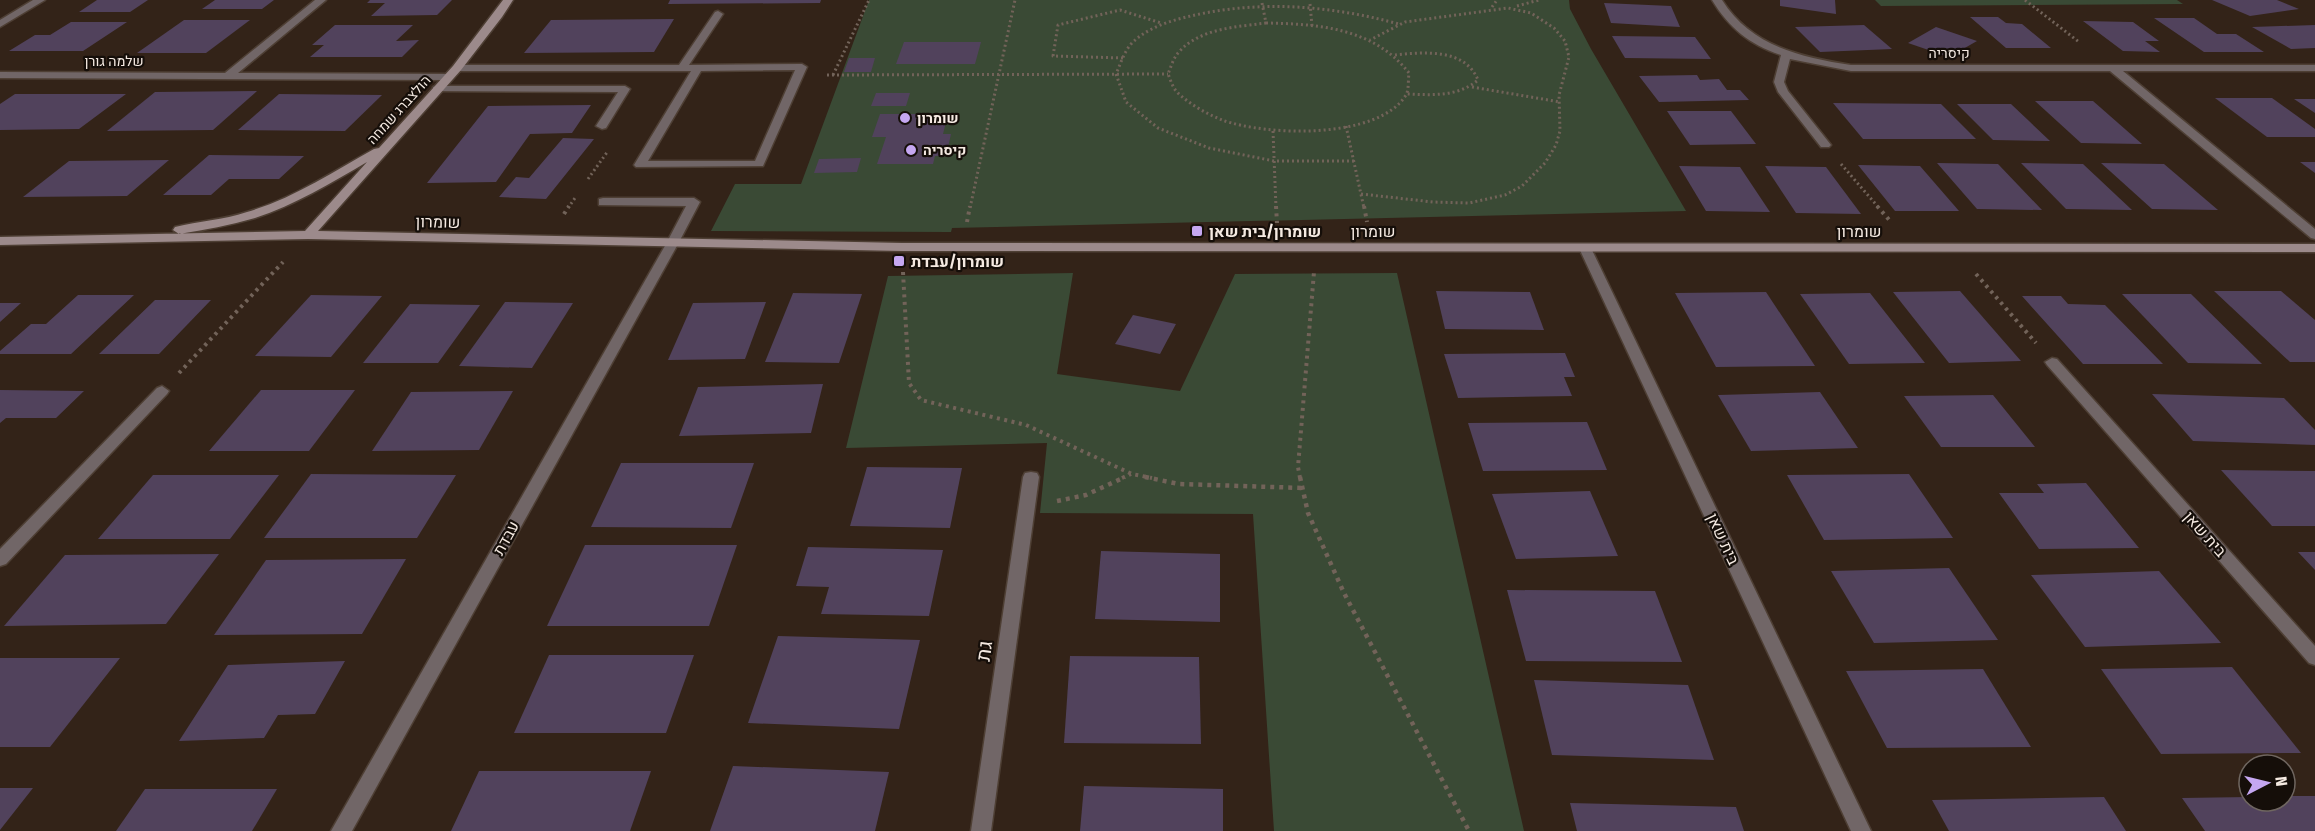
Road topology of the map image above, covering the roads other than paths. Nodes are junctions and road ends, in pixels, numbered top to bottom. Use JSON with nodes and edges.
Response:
{"nodes":[{"id":1,"x":40,"y":0,"type":"edge"},
{"id":2,"x":321,"y":0,"type":"edge"},
{"id":3,"x":508,"y":0,"type":"edge"},
{"id":4,"x":1717,"y":0,"type":"edge"},
{"id":5,"x":718,"y":14,"type":"dead end"},
{"id":6,"x":0,"y":24,"type":"edge"},
{"id":7,"x":1786,"y":54,"type":"junction"},
{"id":8,"x":457,"y":68,"type":"junction"},
{"id":9,"x":682,"y":68,"type":"junction"},
{"id":10,"x":698,"y":68,"type":"junction"},
{"id":11,"x":2113,"y":68,"type":"junction"},
{"id":12,"x":2315,"y":68,"type":"edge"},
{"id":13,"x":0,"y":75,"type":"edge"},
{"id":14,"x":228,"y":76,"type":"junction"},
{"id":15,"x":448,"y":77,"type":"junction"},
{"id":16,"x":437,"y":89,"type":"junction"},
{"id":17,"x":602,"y":126,"type":"dead end"},
{"id":18,"x":1825,"y":145,"type":"road end"},
{"id":19,"x":386,"y":147,"type":"junction"},
{"id":20,"x":603,"y":202,"type":"dead end"},
{"id":21,"x":308,"y":235,"type":"junction"},
{"id":22,"x":2315,"y":235,"type":"edge"},
{"id":23,"x":133,"y":238,"type":"junction"},
{"id":24,"x":0,"y":241,"type":"edge"},
{"id":25,"x":672,"y":244,"type":"junction"},
{"id":26,"x":1585,"y":248,"type":"junction"},
{"id":27,"x":2315,"y":248,"type":"edge"},
{"id":28,"x":2052,"y":362,"type":"road end"},
{"id":29,"x":162,"y":391,"type":"road end"},
{"id":30,"x":1031,"y":477,"type":"dead end"},
{"id":31,"x":0,"y":560,"type":"edge"},
{"id":32,"x":2315,"y":658,"type":"edge"},
{"id":33,"x":341,"y":831,"type":"edge"},
{"id":34,"x":981,"y":831,"type":"edge"},
{"id":35,"x":1861,"y":831,"type":"edge"}],
"edges":[{"from":1,"to":6,"type":"street"},
{"from":2,"to":14,"type":"street"},
{"from":3,"to":8,"type":"street","name":"הולצברג שמחה"},
{"from":4,"to":7,"type":"street","name":"קיסריה"},
{"from":5,"to":9,"type":"street"},
{"from":7,"to":11,"type":"street","name":"קיסריה"},
{"from":7,"to":18,"type":"street"},
{"from":8,"to":9,"type":"street"},
{"from":8,"to":15,"type":"street","name":"הולצברג שמחה"},
{"from":9,"to":10,"type":"street"},
{"from":10,"to":10,"type":"street"},
{"from":11,"to":12,"type":"street","name":"קיסריה"},
{"from":11,"to":22,"type":"street"},
{"from":13,"to":14,"type":"street","name":"שלמה גורן"},
{"from":14,"to":15,"type":"street","name":"שלמה גורן"},
{"from":15,"to":16,"type":"street","name":"הולצברג שמחה"},
{"from":16,"to":17,"type":"street"},
{"from":16,"to":19,"type":"street","name":"הולצברג שמחה"},
{"from":19,"to":21,"type":"street","name":"הולצברג שמחה"},
{"from":19,"to":23,"type":"street"},
{"from":20,"to":25,"type":"street","name":"עבדת"},
{"from":21,"to":23,"type":"street","name":"שומרון"},
{"from":21,"to":25,"type":"street","name":"שומרון"},
{"from":23,"to":24,"type":"street","name":"שומרון"},
{"from":25,"to":26,"type":"street","name":"שומרון"},
{"from":25,"to":33,"type":"street","name":"עבדת"},
{"from":26,"to":27,"type":"street","name":"שומרון"},
{"from":26,"to":35,"type":"street","name":"בית שאן"},
{"from":28,"to":32,"type":"street","name":"בית שאן"},
{"from":29,"to":31,"type":"street"},
{"from":30,"to":34,"type":"street","name":"גת"}]}
